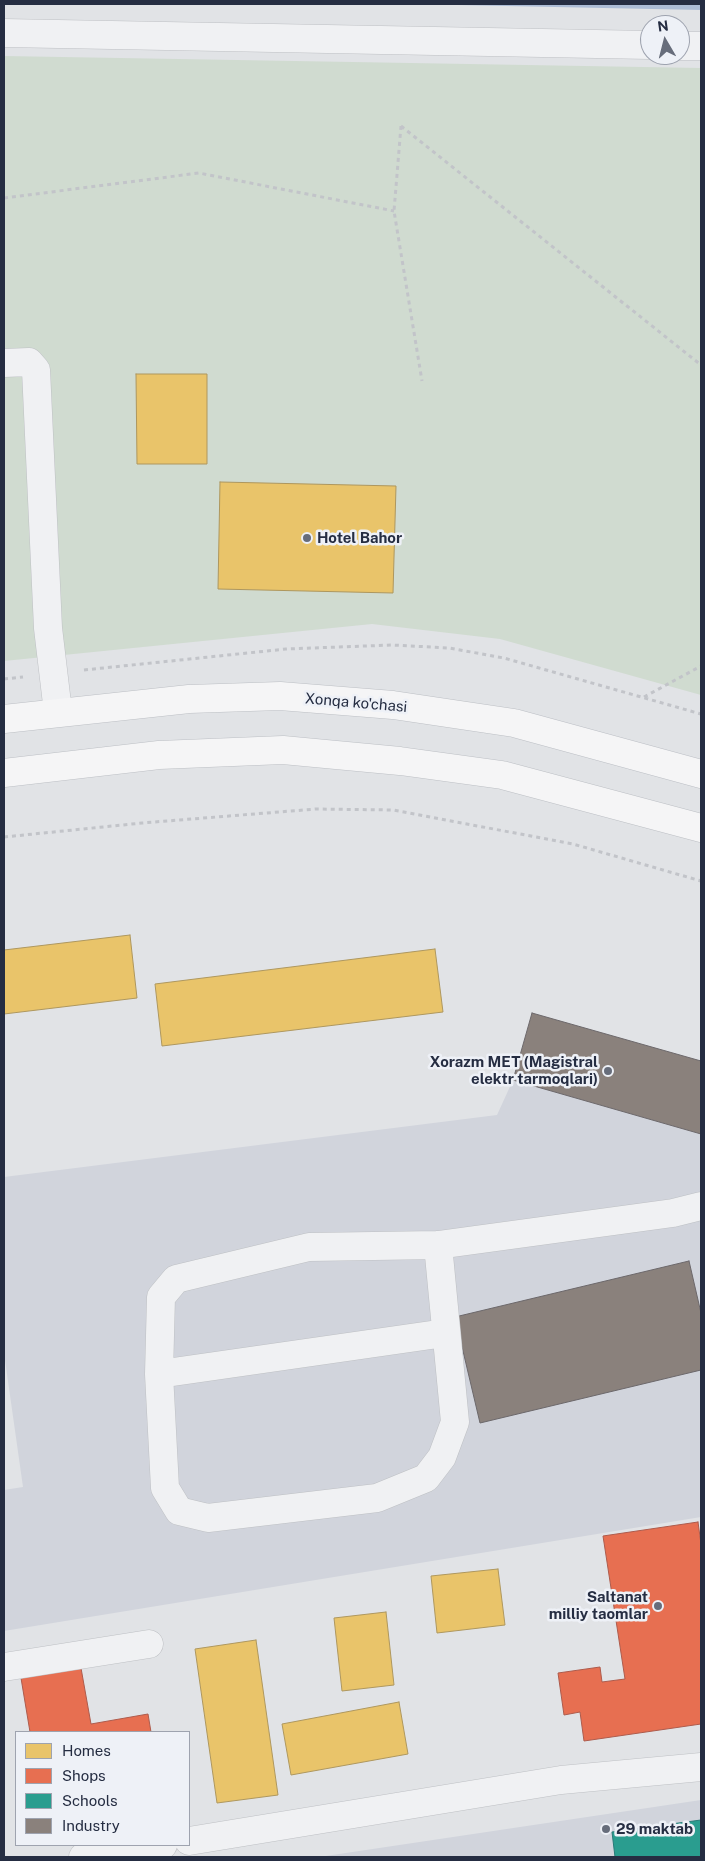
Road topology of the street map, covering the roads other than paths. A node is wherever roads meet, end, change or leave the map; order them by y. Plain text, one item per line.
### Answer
1 (4, 33) edge
2 (640, 45) edge
3 (4, 363) edge
4 (58, 712) junction
5 (4, 719) edge
6 (4, 773) edge
7 (701, 774) edge
8 (701, 828) edge
9 (701, 1206) edge
10 (438, 1245) junction
11 (445, 1334) junction
12 (159, 1374) junction
13 (149, 1644) dead end
14 (4, 1667) edge
15 (701, 1767) edge
16 (190, 1841) edge
17 (156, 1846) edge
18 (83, 1857) edge

1 - 2 street
3 - 4 street
4 - 5 main road, Xonqa ko'chasi
4 - 7 main road, Xonqa ko'chasi
6 - 8 main road
9 - 10 street
10 - 11 street
10 - 12 street
11 - 12 street
11 - 12 street
13 - 14 street
15 - 16 street
17 - 18 street

